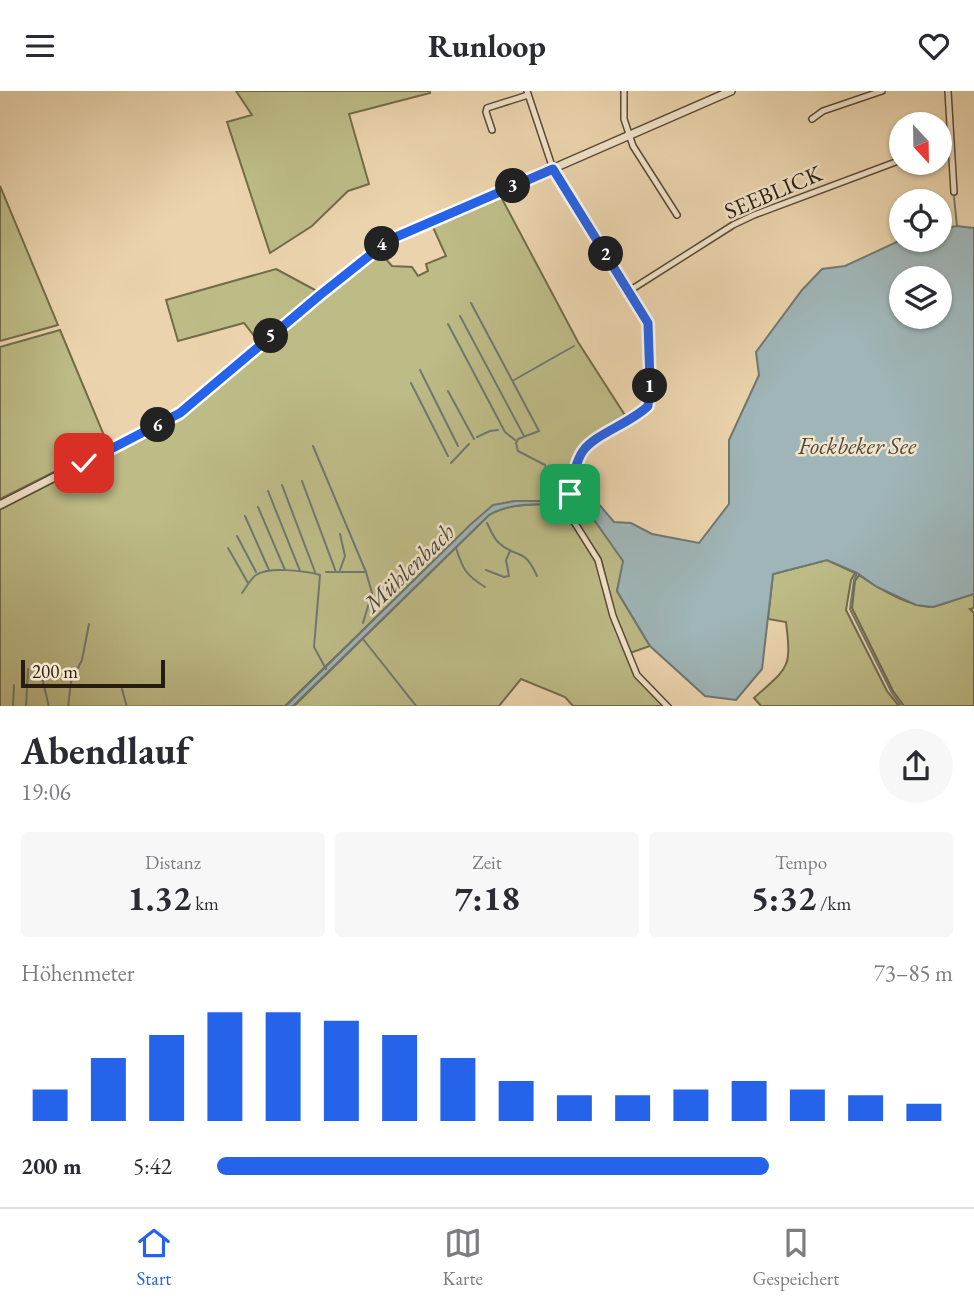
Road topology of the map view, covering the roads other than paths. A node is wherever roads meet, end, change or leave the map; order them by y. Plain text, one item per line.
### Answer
1 (624, 91) edge
2 (731, 91) edge
3 (882, 91) edge
4 (948, 91) edge
5 (527, 93) edge
6 (720, 93) edge
7 (812, 118) dead end
8 (492, 130) dead end
9 (630, 136) junction
10 (889, 164) edge
11 (553, 169) junction
12 (954, 192) dead end
13 (677, 215) dead end
14 (629, 291) junction
15 (0, 505) edge
16 (668, 706) edge

1 - 9 street
2 - 6 street
3 - 7 street
4 - 12 street
5 - 8 street
5 - 11 street
6 - 9 street
9 - 11 street
9 - 13 street
10 - 14 street, SEEBLICK
11 - 14 street
11 - 15 street
14 - 16 street

